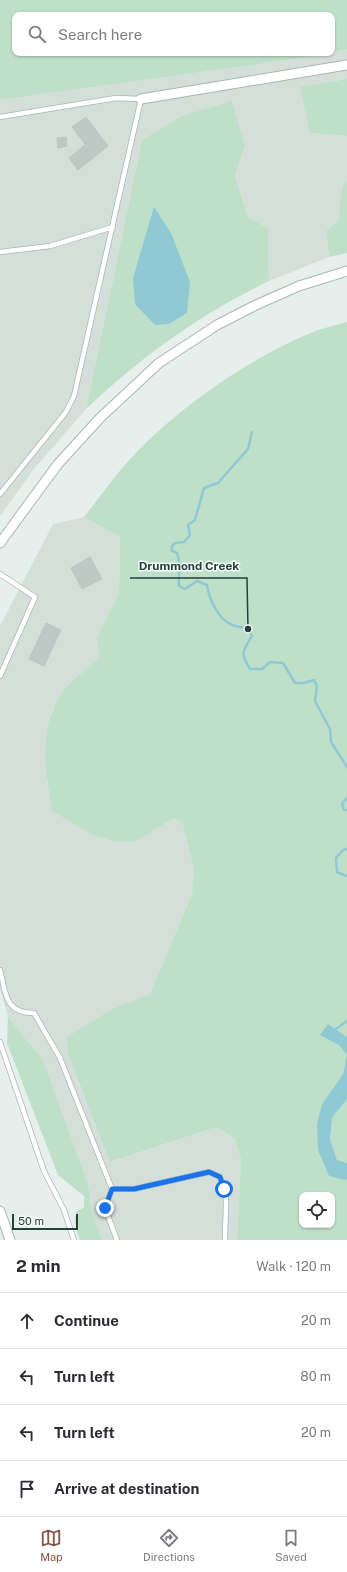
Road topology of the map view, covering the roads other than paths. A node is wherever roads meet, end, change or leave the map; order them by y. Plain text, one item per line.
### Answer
1 (347, 66) edge
2 (141, 99) junction
3 (0, 117) edge
4 (113, 227) junction
5 (0, 252) edge
6 (347, 272) edge
7 (0, 494) edge
8 (0, 543) edge
9 (0, 574) edge
10 (0, 676) edge
11 (0, 970) edge
12 (0, 1042) edge
13 (112, 1189) junction
14 (0, 1211) edge
15 (10, 1240) edge
16 (74, 1240) edge
17 (116, 1240) edge
18 (225, 1240) edge

1 - 2 street
2 - 3 lane
2 - 4 lane
4 - 5 lane
4 - 7 lane
6 - 8 street
9 - 10 lane
11 - 13 lane
12 - 16 lane
13 - 17 lane
13 - 18 lane
14 - 15 street

